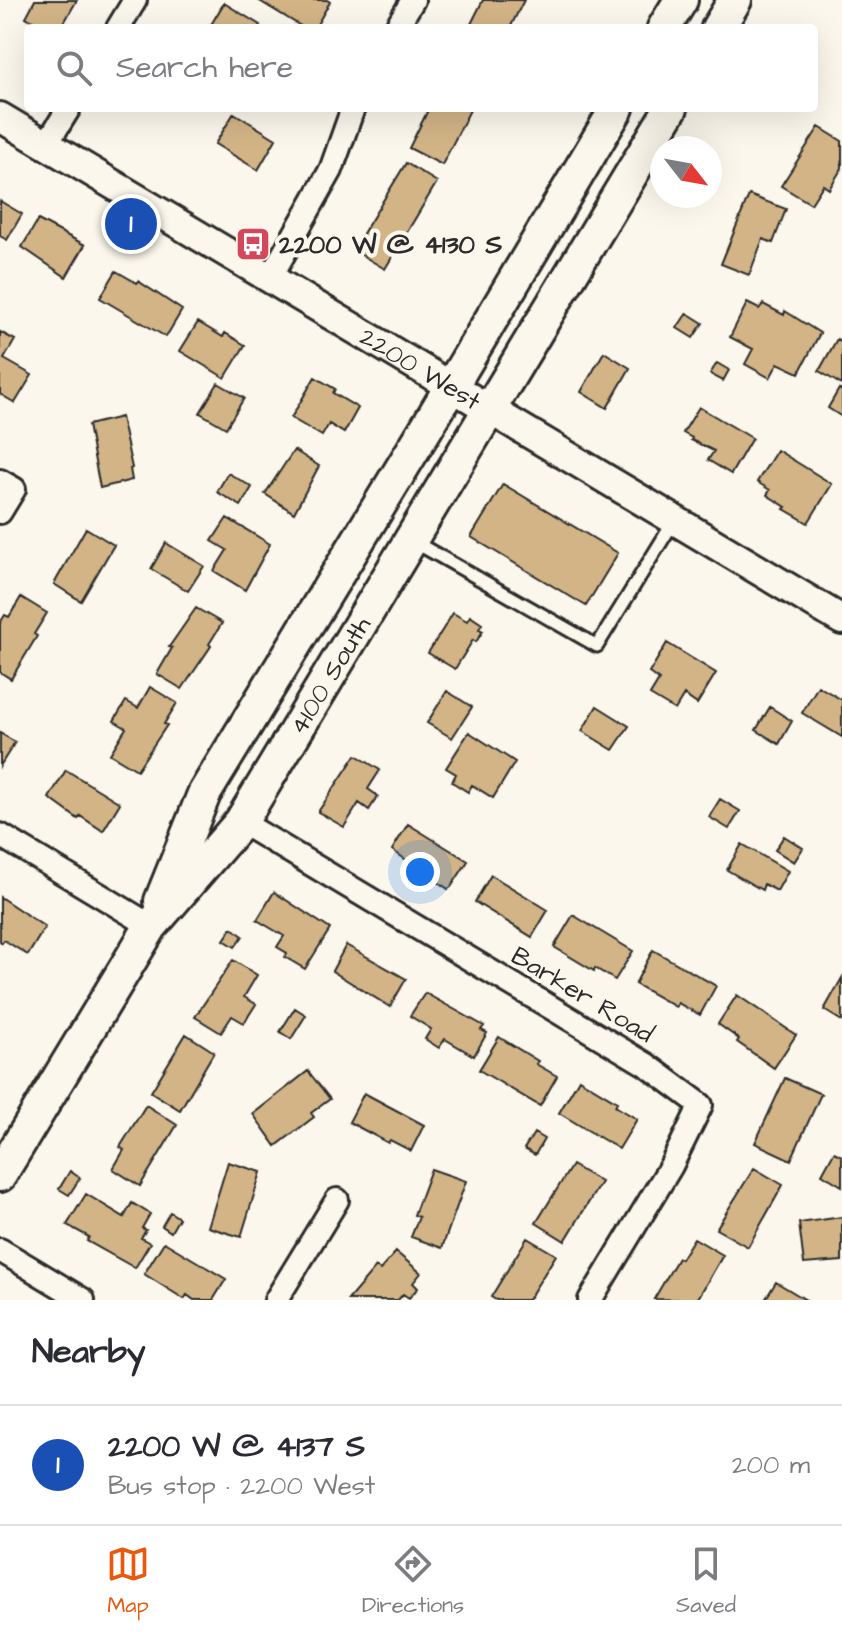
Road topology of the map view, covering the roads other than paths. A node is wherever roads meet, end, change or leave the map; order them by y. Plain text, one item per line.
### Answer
1 (135, 0) edge
2 (413, 0) edge
3 (681, 0) edge
4 (735, 0) edge
5 (120, 24) edge
6 (398, 24) edge
7 (666, 24) edge
8 (720, 24) edge
9 (67, 112) edge
10 (352, 112) edge
11 (615, 112) edge
12 (669, 112) edge
13 (0, 117) edge
14 (46, 145) junction
15 (270, 278) junction
16 (451, 388) junction
17 (490, 411) junction
18 (7, 485) edge
19 (0, 512) edge
20 (675, 521) junction
21 (411, 540) junction
22 (842, 620) edge
23 (241, 822) junction
24 (0, 835) edge
25 (151, 926) junction
26 (0, 1175) edge
27 (337, 1200) dead end
28 (0, 1250) edge
29 (83, 1300) edge
30 (276, 1300) edge
31 (590, 1300) edge

1 - 5 street
2 - 6 street
3 - 7 main road
4 - 8 main road
9 - 14 street
10 - 15 street
11 - 16 main road, 4100 South
12 - 17 main road, 4100 South
13 - 14 street, 2200 West
14 - 15 street, 2200 West
15 - 16 street, 2200 West
16 - 17 street, 2200 West
16 - 25 main road, 4100 South
17 - 20 street, 2200 West
17 - 21 main road, 4100 South
18 - 19 street
20 - 21 lane
20 - 22 street, 2200 West
21 - 23 main road, 4100 South
23 - 25 main road, 4100 South
23 - 31 street, Barker Road
24 - 25 street
25 - 26 main road, 4100 South
27 - 30 street
28 - 29 street

